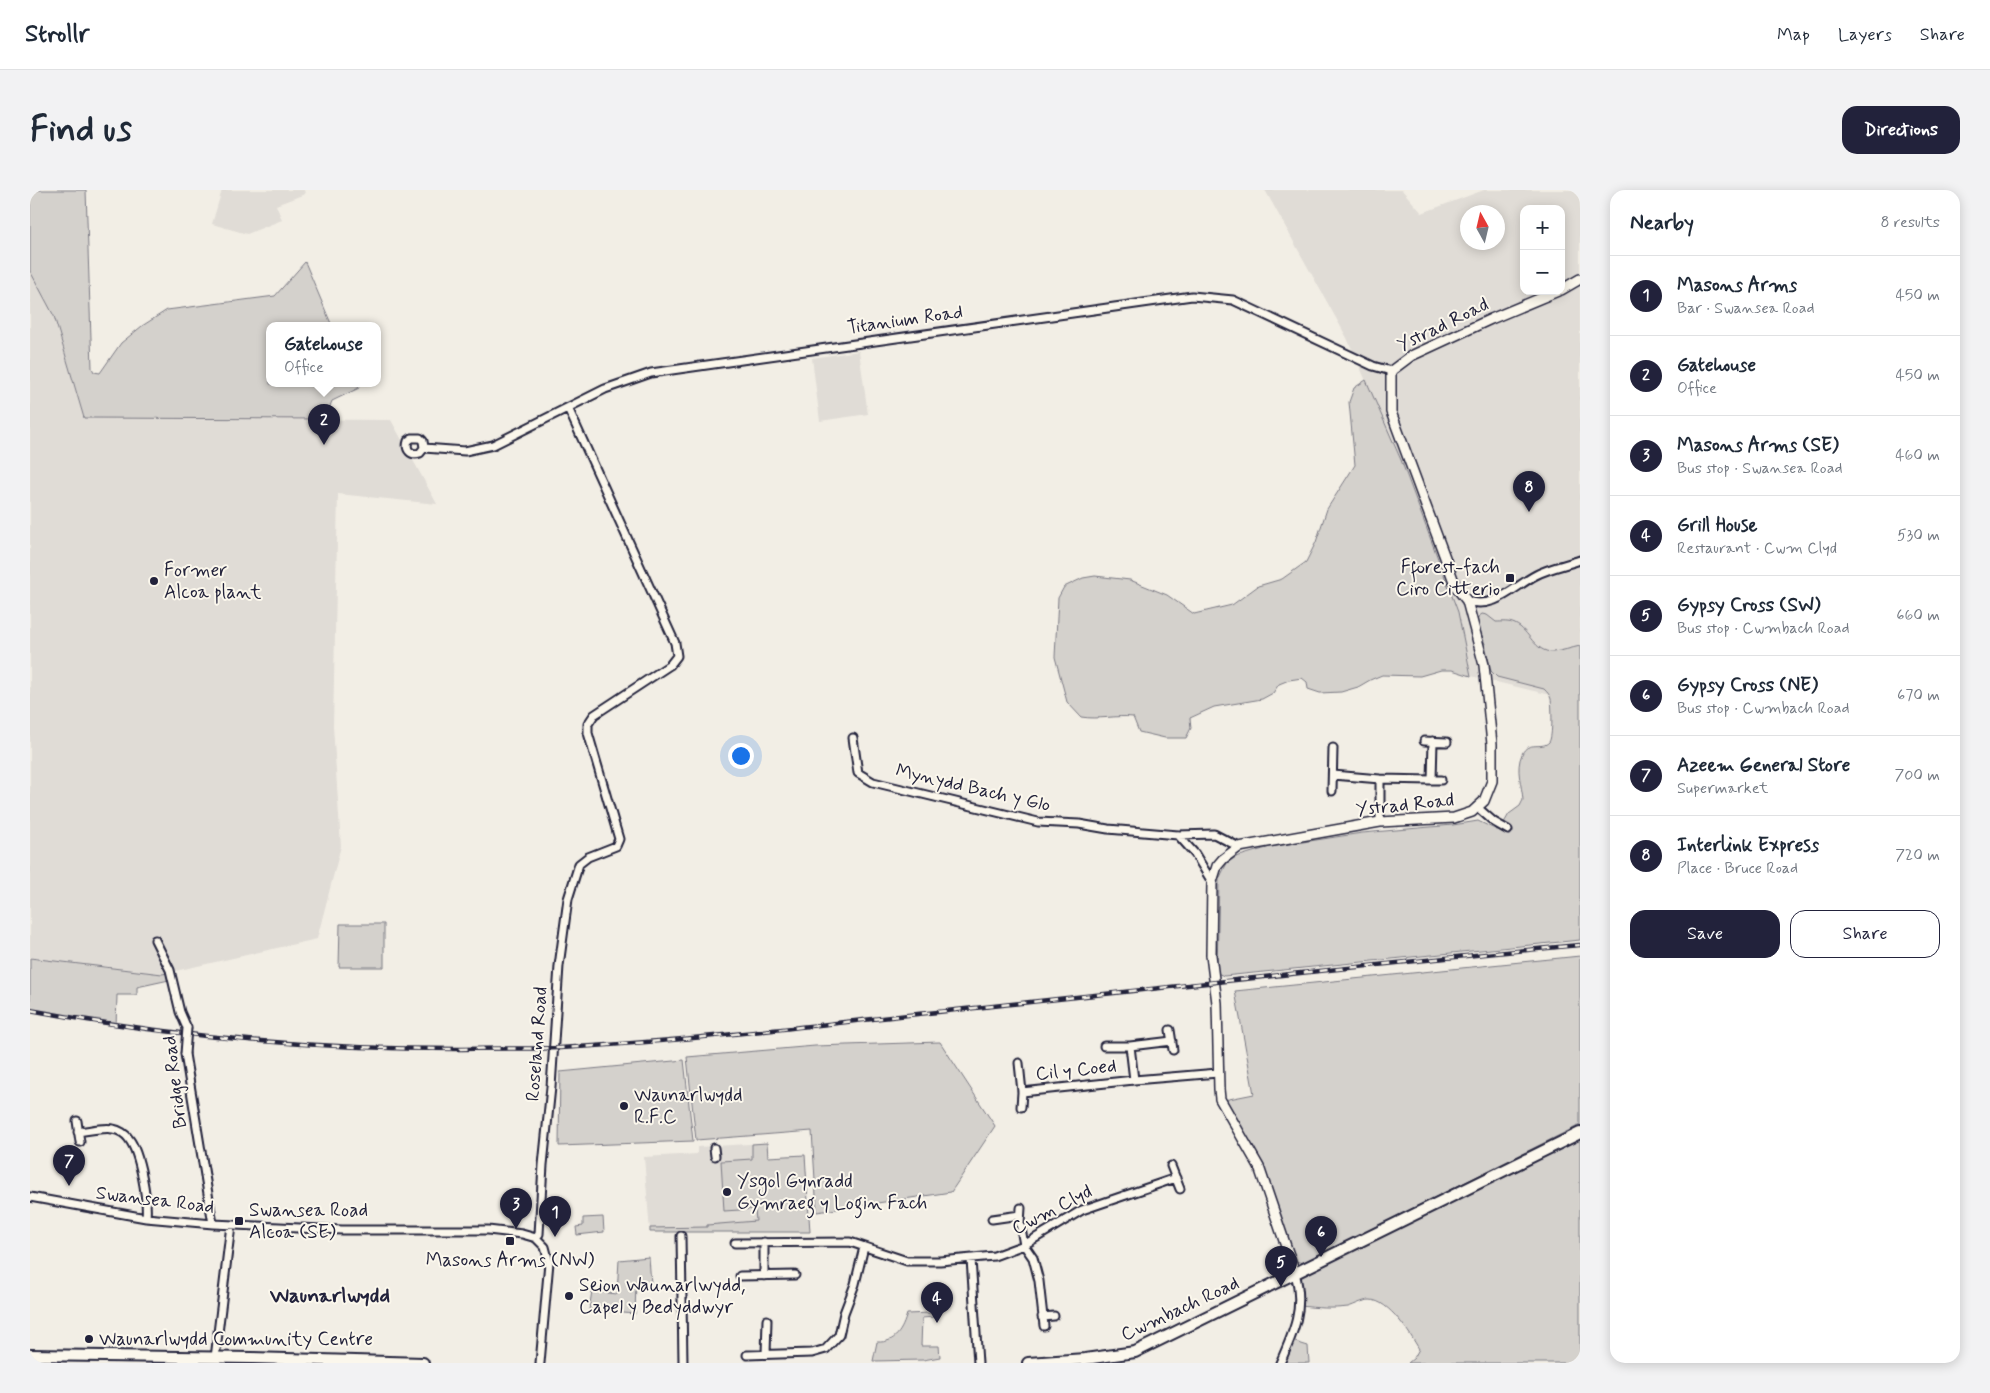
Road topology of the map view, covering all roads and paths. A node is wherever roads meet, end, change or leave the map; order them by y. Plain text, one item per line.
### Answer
1 (1580, 279) edge
2 (1565, 288) edge
3 (1550, 295) edge
4 (1391, 371) junction
5 (568, 408) junction
6 (424, 448) dead end
7 (1580, 560) edge
8 (1467, 601) junction
9 (853, 738) dead end
10 (1424, 741) dead end
11 (1433, 741) junction
12 (1447, 742) dead end
13 (1333, 748) dead end
14 (1333, 775) junction
15 (1380, 779) junction
16 (1432, 780) junction
17 (1441, 780) dead end
18 (1332, 791) dead end
19 (1478, 807) junction
20 (1380, 822) junction
21 (1508, 830) dead end
22 (1178, 835) junction
23 (1239, 847) junction
24 (1212, 882) junction
25 (155, 940) dead end
26 (1170, 1030) dead end
27 (1172, 1041) junction
28 (1104, 1046) dead end
29 (1130, 1046) junction
30 (1173, 1050) dead end
31 (1019, 1063) dead end
32 (1218, 1073) junction
33 (1134, 1080) junction
34 (1022, 1092) junction
35 (1021, 1107) dead end
36 (77, 1121) dead end
37 (78, 1132) junction
38 (1580, 1133) edge
39 (80, 1142) dead end
40 (1171, 1166) dead end
41 (1176, 1178) junction
42 (1180, 1189) dead end
43 (30, 1197) edge
44 (146, 1218) junction
45 (992, 1219) dead end
46 (212, 1224) junction
47 (231, 1225) junction
48 (681, 1236) dead end
49 (536, 1238) junction
50 (735, 1242) dead end
51 (764, 1242) junction
52 (1024, 1245) junction
53 (864, 1247) junction
54 (971, 1259) junction
55 (1295, 1273) junction
56 (795, 1275) dead end
57 (740, 1276) dead end
58 (764, 1276) junction
59 (1054, 1316) dead end
60 (1042, 1317) junction
61 (767, 1320) dead end
62 (1044, 1326) dead end
63 (766, 1354) junction
64 (30, 1355) edge
65 (748, 1355) dead end
66 (215, 1358) junction
67 (424, 1363) edge
68 (540, 1363) edge
69 (682, 1363) edge
70 (978, 1363) edge
71 (1028, 1363) edge
72 (1280, 1363) edge

1 - 2 street, Ystrad Road
3 - 4 street, Ystrad Road
4 - 5 street, Titanium Road
4 - 8 street, Ystrad Road
5 - 6 street, Titanium Road
5 - 49 street, Roseland Road
7 - 8 street
8 - 19 street, Ystrad Road
9 - 22 street, Mynydd Bach y Glo
10 - 11 street
11 - 12 street
11 - 16 street
13 - 14 street
14 - 15 street
14 - 18 street
15 - 16 street
15 - 20 street
16 - 17 street
19 - 20 street, Ystrad Road
19 - 21 street
20 - 23 street, Ystrad Road
22 - 23 street, Mynydd Bach y Glo
22 - 24 street
23 - 24 street, Ystrad Road
24 - 32 street, Ystrad Road
25 - 46 street, Bridge Road, bridge
26 - 27 street
27 - 29 street, Cil y Coed
27 - 30 street
28 - 29 street, Cil y Coed
29 - 33 street, Cil y Coed
31 - 34 street, Cil y Coed
32 - 33 street, Cil y Coed
32 - 55 street, Ystrad Road
33 - 34 street, Cil y Coed
34 - 35 street, Cil y Coed
36 - 37 street
37 - 39 street
37 - 44 street
38 - 55 main road, Cwmbach Road
40 - 41 street
41 - 42 street
41 - 52 street, Cwm Clyd
43 - 44 street, Swansea Road
44 - 46 street, Swansea Road
45 - 52 street
46 - 47 street, Swansea Road
47 - 49 street, Swansea Road
47 - 66 street
48 - 69 street
49 - 68 street
50 - 51 street, Cwm Clyd
51 - 53 street, Cwm Clyd
51 - 58 street
52 - 54 street, Cwm Clyd
52 - 60 street
53 - 54 street, Cwm Clyd
53 - 63 street
54 - 70 street
55 - 71 main road, Cwmbach Road
55 - 72 street, Ystrad Road
56 - 58 street
57 - 58 street
59 - 60 street
60 - 62 street
61 - 63 street
63 - 65 street
64 - 66 main road
66 - 67 main road

